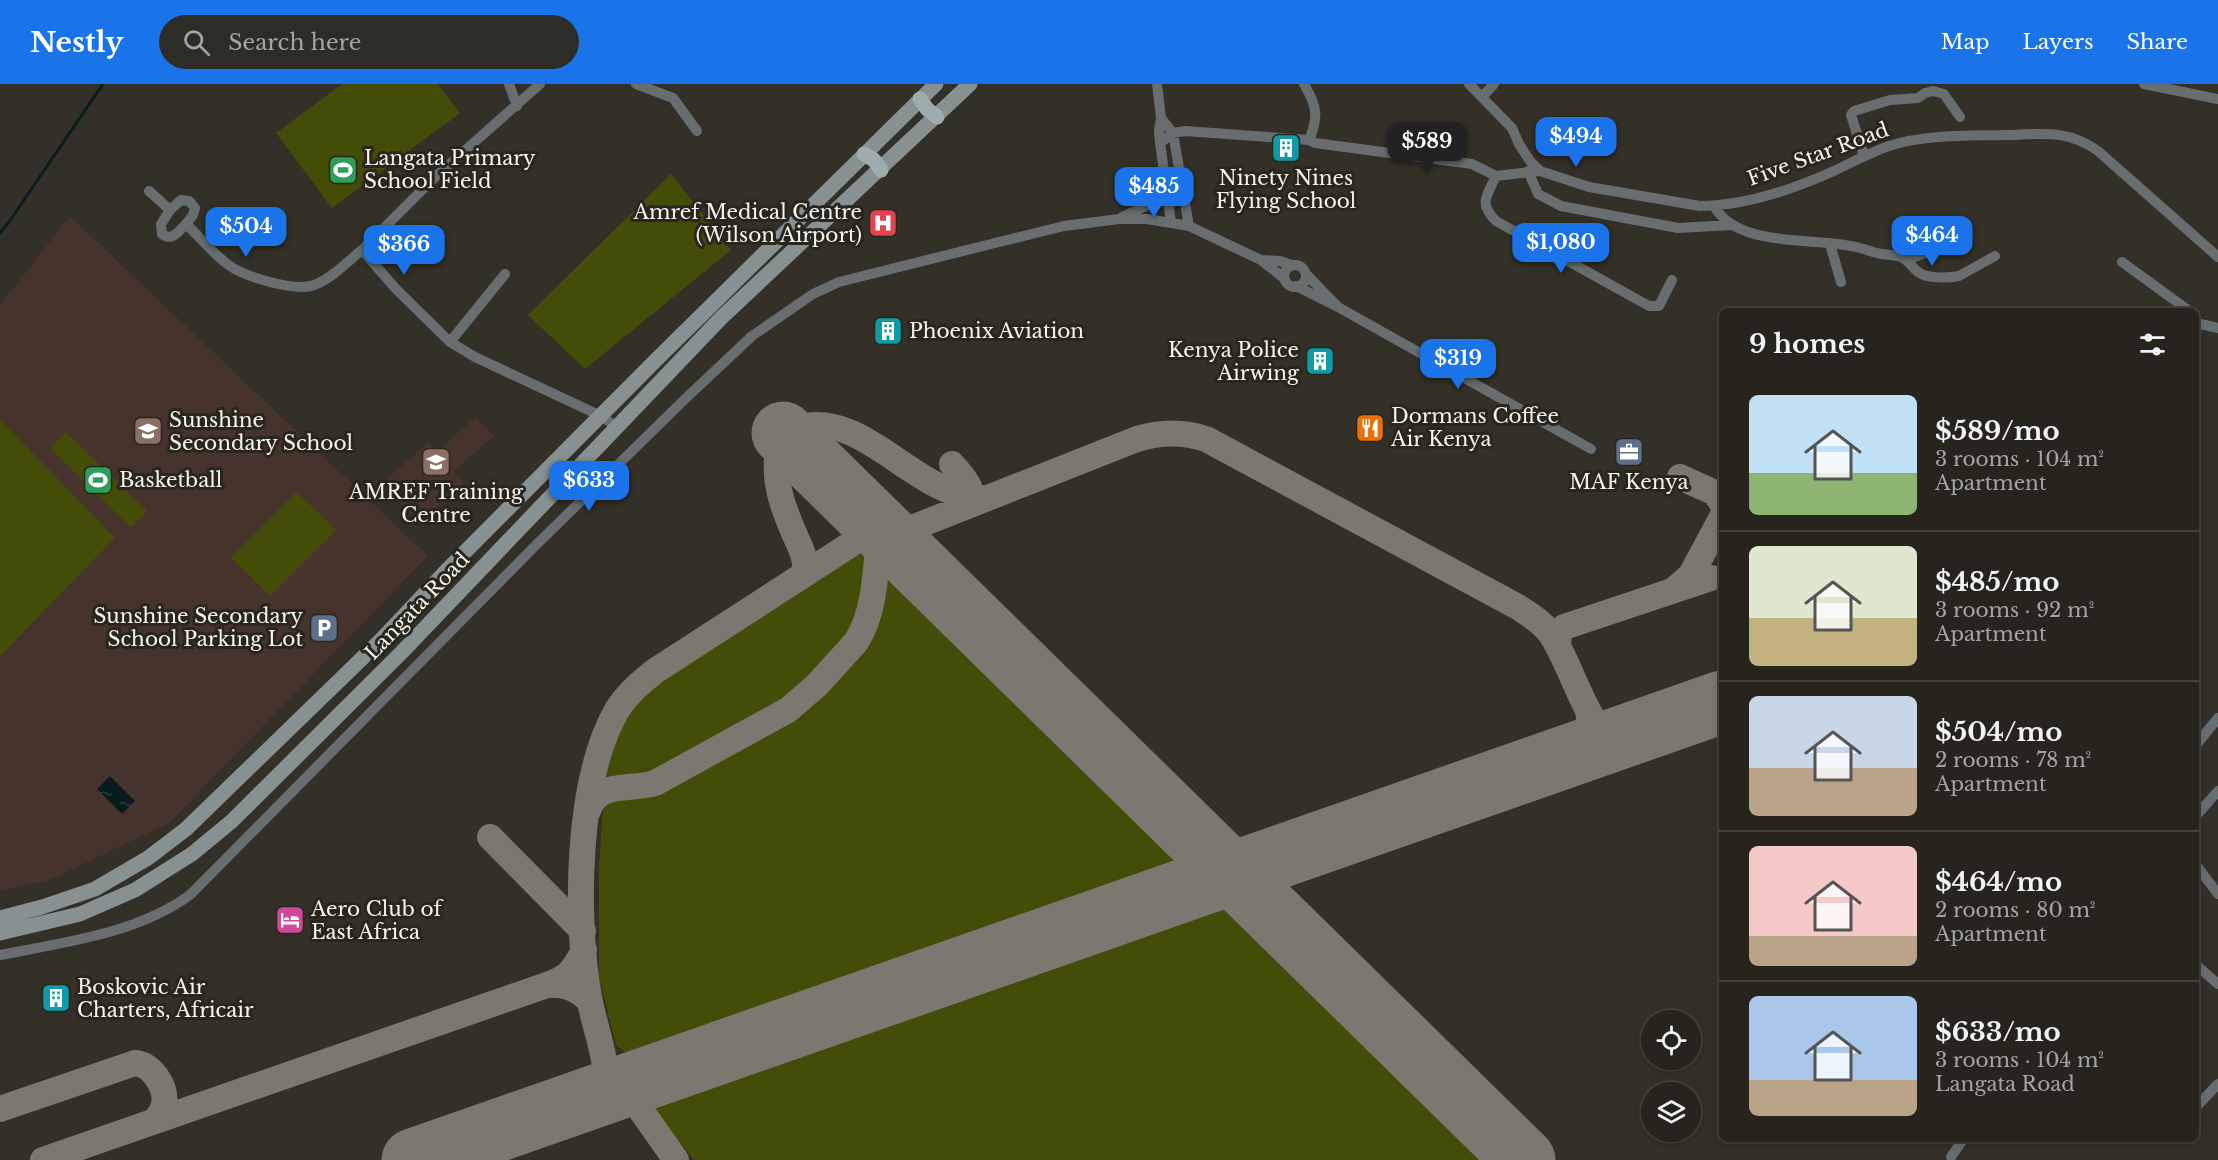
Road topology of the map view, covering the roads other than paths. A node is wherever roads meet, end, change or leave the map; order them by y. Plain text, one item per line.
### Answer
1 (509, 84) edge
2 (540, 84) edge
3 (636, 84) edge
4 (936, 84) edge
5 (970, 84) edge
6 (1157, 84) edge
7 (1304, 84) edge
8 (1469, 84) edge
9 (1494, 84) edge
10 (2145, 84) edge
11 (1482, 97) junction
12 (920, 99) junction
13 (2218, 99) edge
14 (517, 106) junction
15 (937, 117) junction
16 (1960, 117) dead end
17 (1161, 118) junction
18 (697, 131) dead end
19 (1173, 133) junction
20 (1309, 140) junction
21 (1160, 143) junction
22 (864, 154) junction
23 (1864, 156) junction
24 (881, 170) junction
25 (1528, 171) junction
26 (1540, 171) junction
27 (1496, 176) junction
28 (1166, 188) junction
29 (149, 191) dead end
30 (1714, 206) junction
31 (170, 210) junction
32 (1119, 219) junction
33 (1170, 222) junction
34 (186, 224) junction
35 (1732, 225) junction
36 (1190, 226) junction
37 (1830, 244) junction
38 (1945, 245) dead end
39 (362, 250) junction
40 (1995, 256) dead end
41 (2218, 257) edge
42 (1261, 260) junction
43 (1907, 260) junction
44 (2122, 262) dead end
45 (1292, 265) junction
46 (505, 274) dead end
47 (1306, 274) junction
48 (1285, 279) junction
49 (1672, 280) dead end
50 (1841, 282) dead end
51 (1296, 286) junction
52 (1338, 307) junction
53 (2185, 308) edge
54 (2199, 323) edge
55 (2218, 328) edge
56 (450, 342) junction
57 (601, 416) junction
58 (617, 427) junction
59 (1591, 449) dead end
60 (2218, 718) edge
61 (2199, 741) edge
62 (2218, 791) edge
63 (2199, 813) edge
64 (2199, 869) edge
65 (2218, 894) edge
66 (0, 918) edge
67 (0, 933) edge
68 (0, 955) edge
69 (2199, 968) edge
70 (2218, 984) edge
71 (2218, 1084) edge
72 (2199, 1104) edge
73 (1961, 1142) edge
74 (1951, 1157) dead end

1 - 14 street
2 - 14 street
3 - 18 street
4 - 12 main road, Langata Road
5 - 15 main road, Langata Road
6 - 17 street
7 - 20 street
8 - 11 street
9 - 11 street
10 - 13 street
11 - 26 street
12 - 15 main road
12 - 22 main road, Langata Road
14 - 39 street
15 - 24 main road, Langata Road
16 - 23 street
17 - 19 street
17 - 21 street
19 - 20 street
19 - 21 street
19 - 36 street
20 - 27 street
21 - 28 street
22 - 24 main road
22 - 57 main road, Langata Road
23 - 30 street, Five Star Road
23 - 41 street, Five Star Road
24 - 58 main road, Langata Road
25 - 26 street, Five Star Road
25 - 27 street, Five Star Road
25 - 35 street
26 - 30 street, Five Star Road
27 - 49 street
28 - 32 street
28 - 33 street
29 - 31 street
30 - 35 street
31 - 34 street
31 - 34 street
32 - 33 street
32 - 68 street
33 - 36 street
34 - 39 street
35 - 37 street
36 - 42 street
37 - 43 street
37 - 50 street
38 - 43 street
39 - 56 street
40 - 43 street
42 - 45 street
42 - 48 street
44 - 53 street
45 - 47 street
45 - 48 street
46 - 56 street
47 - 51 street
47 - 52 street
48 - 51 street
51 - 52 street
52 - 59 street
54 - 55 street
56 - 57 street
57 - 58 street
57 - 66 main road, Langata Road
58 - 67 main road, Langata Road
60 - 61 street
62 - 63 street
64 - 65 street
69 - 70 street
71 - 72 street
73 - 74 street

